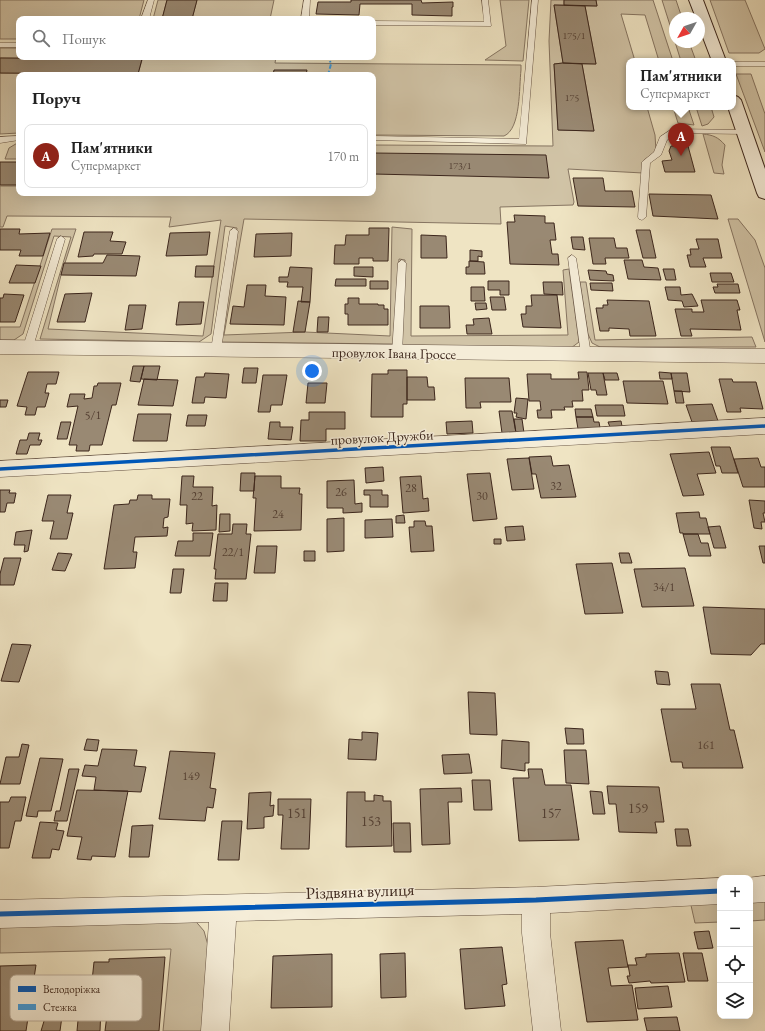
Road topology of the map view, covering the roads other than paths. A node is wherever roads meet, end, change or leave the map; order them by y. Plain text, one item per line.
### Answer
1 (151, 0) edge
2 (306, 0) edge
3 (485, 0) edge
4 (535, 0) edge
5 (696, 0) edge
6 (146, 16) edge
7 (305, 16) edge
8 (376, 23) edge
9 (0, 45) edge
10 (16, 45) edge
11 (717, 58) edge
12 (736, 64) edge
13 (765, 64) edge
14 (736, 109) edge
15 (744, 132) junction
16 (16, 138) edge
17 (376, 138) edge
18 (0, 140) edge
19 (765, 193) edge
20 (642, 217) dead end
21 (234, 231) dead end
22 (61, 239) dead end
23 (572, 258) dead end
24 (402, 263) dead end
25 (0, 347) edge
26 (28, 347) junction
27 (216, 350) junction
28 (397, 353) junction
29 (586, 355) junction
30 (765, 356) edge
31 (765, 426) edge
32 (0, 469) edge
33 (765, 889) edge
34 (753, 890) edge
35 (717, 891) edge
36 (536, 900) junction
37 (223, 908) junction
38 (0, 914) edge
39 (215, 1031) edge
40 (547, 1031) edge

1 - 6 lane
2 - 7 lane
3 - 8 lane
4 - 17 lane
5 - 11 main road
9 - 10 lane
12 - 13 lane
14 - 15 main road
15 - 19 main road
15 - 20 lane
16 - 18 lane
21 - 27 lane
22 - 26 lane
23 - 29 lane
24 - 28 lane
25 - 26 street, провулок Івана Гроссе
26 - 27 street, провулок Івана Гроссе
27 - 28 street, провулок Івана Гроссе
28 - 29 street, провулок Івана Гроссе
29 - 30 street, провулок Івана Гроссе
31 - 32 street, провулок Дружби
33 - 34 street
35 - 36 street, Різдвяна вулиця
36 - 37 street, Різдвяна вулиця
36 - 40 street
37 - 38 street, Різдвяна вулиця
37 - 39 street

